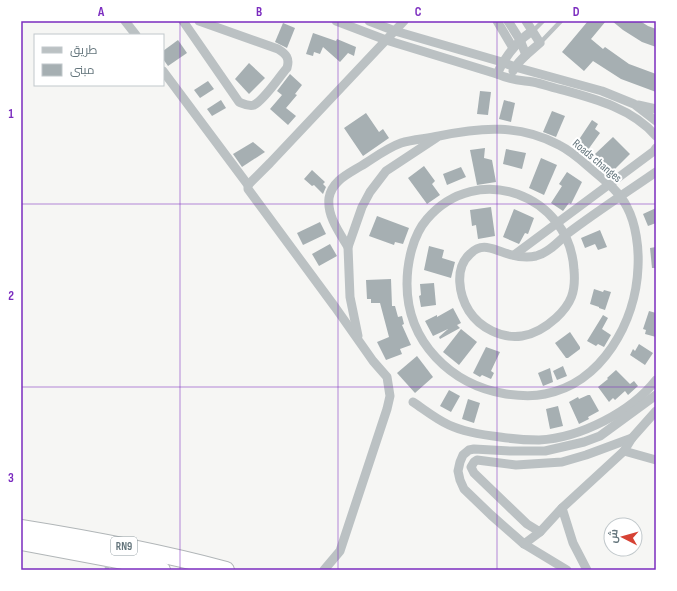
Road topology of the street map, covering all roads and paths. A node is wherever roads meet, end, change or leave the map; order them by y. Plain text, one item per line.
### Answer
1 (125, 21) edge
2 (183, 21) edge
3 (199, 21) edge
4 (336, 21) edge
5 (369, 21) edge
6 (404, 21) edge
7 (497, 21) edge
8 (508, 21) edge
9 (526, 21) edge
10 (543, 21) edge
11 (561, 21) edge
12 (395, 31) junction
13 (532, 31) junction
14 (135, 34) edge
15 (386, 40) junction
16 (520, 40) junction
17 (540, 43) junction
18 (513, 48) junction
19 (526, 55) junction
20 (502, 62) junction
21 (515, 67) junction
22 (164, 72) edge
23 (497, 74) junction
24 (510, 79) junction
25 (634, 104) junction
26 (656, 109) edge
27 (656, 121) edge
28 (439, 136) junction
29 (656, 136) edge
30 (656, 148) edge
31 (656, 172) edge
32 (248, 185) junction
33 (610, 185) junction
34 (620, 197) junction
35 (558, 222) junction
36 (566, 235) junction
37 (348, 247) junction
38 (514, 255) junction
39 (358, 341) junction
40 (656, 380) edge
41 (656, 395) edge
42 (413, 402) dead end
43 (656, 411) edge
44 (632, 438) junction
45 (624, 451) junction
46 (656, 460) edge
47 (562, 508) junction
48 (21, 528) edge
49 (540, 532) junction
50 (21, 542) edge
51 (524, 544) junction
52 (107, 564) edge
53 (162, 570) edge
54 (226, 570) edge
55 (324, 570) edge
56 (567, 570) edge
57 (587, 570) edge

1 - 14 street
2 - 3 street
4 - 15 street
5 - 12 street
6 - 12 street
7 - 18 street
8 - 16 street
9 - 13 street
10 - 13 lane
11 - 17 lane
12 - 15 street
12 - 20 street
13 - 16 street
13 - 17 street
15 - 23 street
15 - 32 street
16 - 18 street
16 - 19 street
17 - 19 street
18 - 20 street
19 - 21 street
20 - 21 street
20 - 23 street
21 - 24 street
21 - 25 street
22 - 32 street
23 - 24 street
24 - 29 street
25 - 26 street
25 - 27 street
28 - 33 street, Roads changes
28 - 37 street
28 - 37 street, Roads changes
30 - 33 street
31 - 34 street, Roads changes
32 - 39 street
33 - 34 street, Roads changes
33 - 35 street
34 - 35 street, Roads changes
34 - 36 street, Roads changes
35 - 36 street, Roads changes
35 - 38 street
36 - 38 street, Roads changes
36 - 38 street, Roads changes
37 - 39 street
39 - 55 street
40 - 42 street
41 - 51 street
43 - 44 street
44 - 45 street
44 - 49 street
45 - 46 street
45 - 47 street
47 - 49 street
47 - 57 street
48 - 54 highway, RN9
49 - 51 street
50 - 52 highway, RN9
51 - 56 street
52 - 53 highway, RN9

